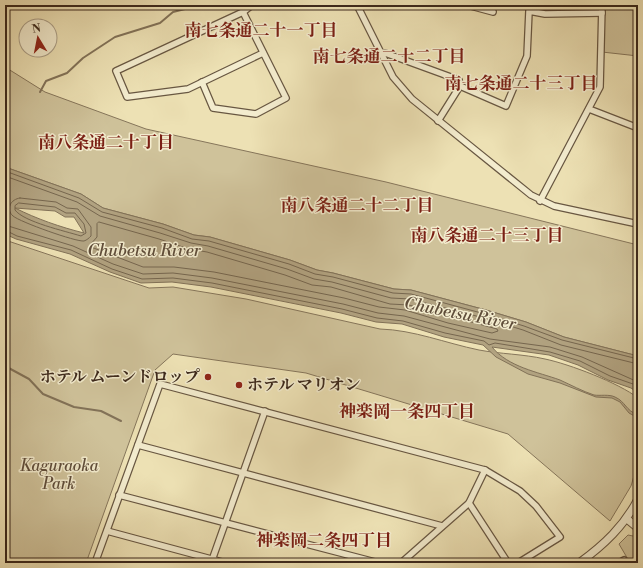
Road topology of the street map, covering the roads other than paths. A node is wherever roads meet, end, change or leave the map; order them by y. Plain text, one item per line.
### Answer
1 (252, 5) edge
2 (357, 5) edge
3 (468, 5) edge
4 (602, 5) edge
5 (243, 12) junction
6 (493, 12) dead end
7 (602, 13) junction
8 (264, 53) junction
9 (380, 54) junction
10 (202, 82) junction
11 (460, 86) junction
12 (589, 109) junction
13 (438, 121) junction
14 (638, 128) edge
15 (540, 201) junction
16 (638, 224) edge
17 (265, 411) junction
18 (138, 445) junction
19 (485, 470) junction
20 (242, 472) junction
21 (119, 495) junction
22 (638, 500) edge
23 (469, 503) junction
24 (627, 519) junction
25 (224, 523) junction
26 (442, 526) junction
27 (638, 528) edge
28 (107, 530) junction
29 (212, 561) edge
30 (95, 563) edge
31 (226, 563) edge
32 (378, 563) edge
33 (401, 563) edge
34 (508, 563) edge
35 (518, 563) edge
36 (579, 563) edge
37 (619, 563) edge
38 (626, 563) edge

1 - 5 street
2 - 9 street
3 - 6 street
4 - 7 street
5 - 8 street
5 - 10 street
7 - 11 street
7 - 12 street
8 - 10 street
8 - 10 street
9 - 11 street
9 - 13 street
11 - 13 street
12 - 14 street
12 - 15 street
13 - 15 street
15 - 16 street
17 - 18 street
17 - 19 street
17 - 20 street
18 - 20 street
18 - 21 street
19 - 23 street
19 - 35 street
20 - 25 street
20 - 26 street
21 - 25 street
21 - 28 street
22 - 24 street
23 - 26 street
23 - 34 street
24 - 27 street
24 - 36 street
25 - 29 street
25 - 32 street
26 - 33 street
28 - 29 street
28 - 30 street
29 - 31 street
37 - 38 street

